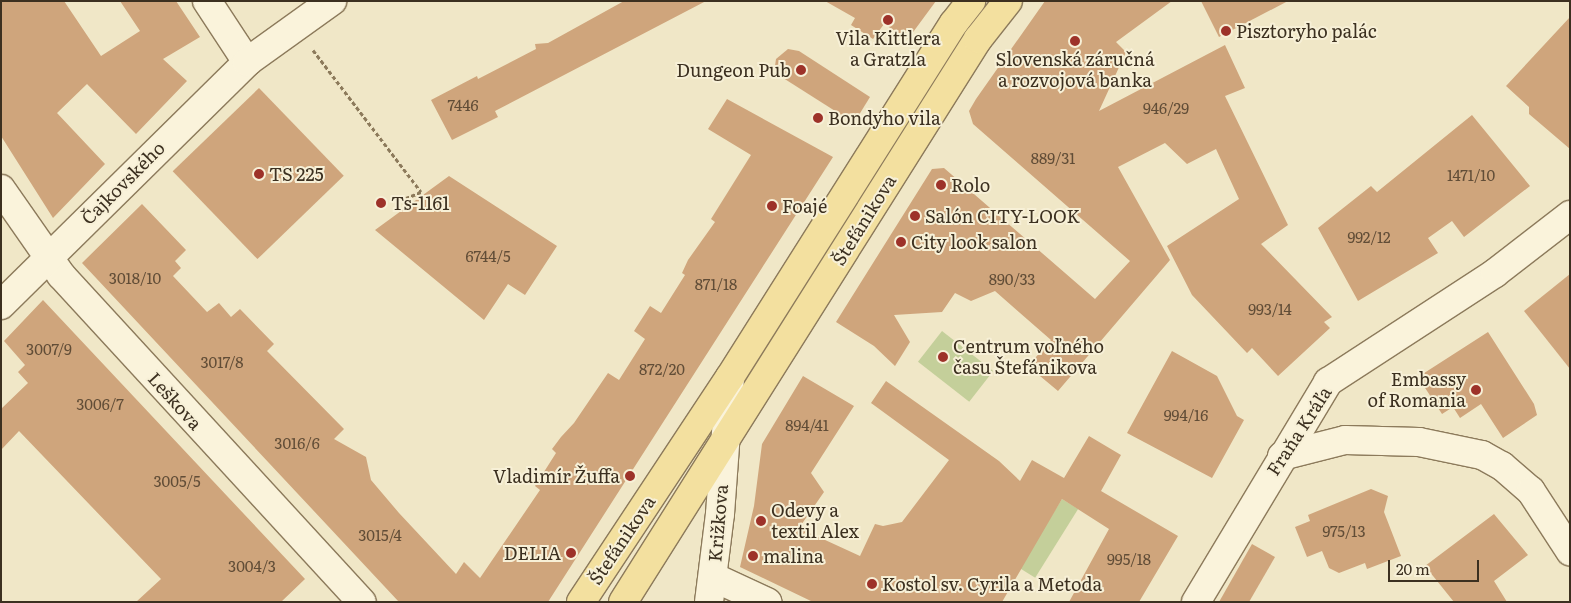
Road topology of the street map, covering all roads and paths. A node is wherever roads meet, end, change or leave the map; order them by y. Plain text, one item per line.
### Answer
1 (207, 1) edge
2 (332, 1) edge
3 (971, 1) edge
4 (1008, 1) edge
5 (295, 25) junction
6 (246, 62) junction
7 (1, 189) edge
8 (406, 198) dead end
9 (1570, 215) edge
10 (47, 259) junction
11 (1, 305) edge
12 (730, 377) junction
13 (725, 443) junction
14 (1282, 456) junction
15 (1570, 551) edge
16 (711, 589) edge
17 (362, 602) edge
18 (581, 602) edge
19 (623, 602) edge
20 (767, 602) edge
21 (1196, 602) edge

1 - 6 street
2 - 5 street, Čajkovského
3 - 12 main road, Štefánikova
4 - 13 main road, Štefánikova
5 - 6 street, Čajkovského
5 - 8 path
6 - 10 street, Čajkovského
7 - 10 street, Leškova
9 - 14 street, Fraňa Kráľa
10 - 11 street, Čajkovského
10 - 17 street, Leškova
12 - 13 street, Štefánikova
12 - 18 main road, Štefánikova
13 - 16 street, Križkova
13 - 19 main road, Štefánikova
14 - 15 street
14 - 21 street, Fraňa Kráľa
16 - 20 street

